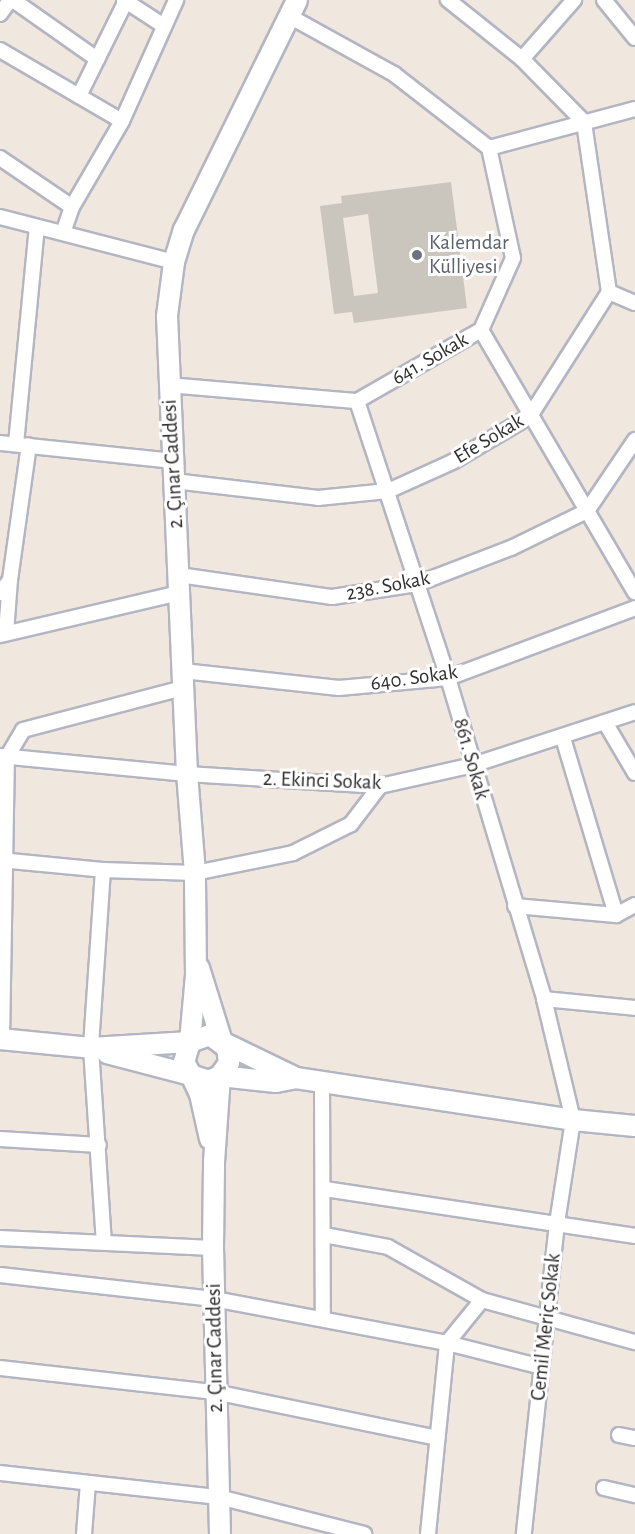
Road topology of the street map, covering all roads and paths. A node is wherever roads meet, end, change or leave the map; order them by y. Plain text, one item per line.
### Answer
1 (11, 0) edge
2 (125, 0) edge
3 (176, 0) edge
4 (448, 0) edge
5 (574, 0) edge
6 (604, 0) edge
7 (293, 8) edge
8 (0, 14) edge
9 (164, 27) junction
10 (635, 38) edge
11 (0, 50) edge
12 (98, 59) junction
13 (522, 60) junction
14 (79, 96) junction
15 (635, 109) edge
16 (122, 121) junction
17 (584, 122) junction
18 (489, 148) junction
19 (0, 158) edge
20 (72, 207) junction
21 (0, 217) edge
22 (37, 227) junction
23 (63, 233) junction
24 (174, 262) junction
25 (609, 292) junction
26 (635, 303) edge
27 (481, 330) junction
28 (169, 384) junction
29 (357, 401) junction
30 (530, 416) junction
31 (635, 440) edge
32 (0, 443) edge
33 (23, 444) junction
34 (174, 461) junction
35 (174, 481) junction
36 (388, 491) junction
37 (586, 512) junction
38 (10, 580) junction
39 (179, 584) junction
40 (417, 584) junction
41 (635, 592) edge
42 (0, 593) edge
43 (635, 608) edge
44 (3, 634) edge
45 (448, 678) junction
46 (183, 679) junction
47 (635, 712) edge
48 (606, 724) junction
49 (563, 738) junction
50 (3, 756) edge
51 (473, 765) junction
52 (635, 773) edge
53 (187, 774) junction
54 (380, 786) junction
55 (2, 860) edge
56 (103, 870) junction
57 (195, 873) junction
58 (635, 905) edge
59 (514, 906) junction
60 (616, 915) junction
61 (2, 928) edge
62 (197, 957) junction
63 (544, 999) junction
64 (635, 1008) edge
65 (1, 1040) edge
66 (190, 1042) junction
67 (222, 1042) junction
68 (91, 1048) junction
69 (191, 1075) junction
70 (220, 1076) junction
71 (296, 1078) junction
72 (322, 1082) junction
73 (573, 1120) junction
74 (635, 1126) edge
75 (0, 1139) edge
76 (99, 1144) junction
77 (214, 1162) junction
78 (325, 1190) junction
79 (557, 1223) junction
80 (324, 1235) junction
81 (635, 1236) edge
82 (0, 1238) edge
83 (104, 1242) junction
84 (213, 1248) junction
85 (0, 1275) edge
86 (214, 1299) junction
87 (482, 1300) junction
88 (323, 1319) junction
89 (547, 1321) junction
90 (635, 1342) edge
91 (447, 1343) junction
92 (542, 1366) junction
93 (0, 1368) edge
94 (215, 1392) junction
95 (619, 1435) dead end
96 (437, 1438) junction
97 (635, 1438) edge
98 (0, 1473) edge
99 (88, 1483) junction
100 (604, 1488) dead end
101 (635, 1496) edge
102 (219, 1497) junction
103 (84, 1534) edge
104 (220, 1534) edge
105 (364, 1534) edge
106 (428, 1534) edge
107 (524, 1534) edge

1 - 8 street
1 - 12 street
2 - 9 street
2 - 12 street
3 - 9 street
4 - 13 street
5 - 13 street
6 - 10 street
7 - 18 street
7 - 24 street, 2. Çınar Caddesi
9 - 16 street
11 - 14 street
12 - 14 street
13 - 17 street
14 - 16 street
15 - 17 street
16 - 20 street
17 - 18 street
17 - 25 street
18 - 27 street, 641. Sokak
19 - 20 street
20 - 23 street
21 - 22 street
22 - 23 street
22 - 33 street
23 - 24 street
24 - 28 street, 2. Çınar Caddesi
25 - 26 street
25 - 30 street, Efe Sokak
27 - 29 street, 641. Sokak
27 - 30 street
28 - 29 street
28 - 34 street, 2. Çınar Caddesi
29 - 36 street, 861. Sokak
30 - 36 street, Efe Sokak
30 - 37 street
31 - 37 street
32 - 33 street
33 - 34 street
33 - 38 street
34 - 35 street, 2. Çınar Caddesi
35 - 36 street, Efe Sokak
35 - 39 street, 2. Çınar Caddesi
36 - 40 street, 861. Sokak
37 - 40 street, 238. Sokak
37 - 41 street
38 - 42 street
38 - 44 street
39 - 40 street, 238. Sokak
39 - 44 street
39 - 46 street, 2. Çınar Caddesi
40 - 45 street, 861. Sokak
43 - 45 street, 640. Sokak
45 - 46 street, 640. Sokak
45 - 51 street, 861. Sokak
46 - 50 street
46 - 53 street, 2. Çınar Caddesi
47 - 48 street, 2. Ekinci Sokak
48 - 49 street, 2. Ekinci Sokak
48 - 52 street
49 - 51 street, 2. Ekinci Sokak
49 - 60 street
50 - 53 street, 2. Ekinci Sokak
50 - 55 street
51 - 54 street, 2. Ekinci Sokak
51 - 59 street, 861. Sokak
53 - 54 street, 2. Ekinci Sokak
53 - 57 street, 2. Çınar Caddesi
54 - 57 street
55 - 56 street
55 - 61 street
56 - 57 street
56 - 68 street
57 - 62 street, 2. Çınar Caddesi
58 - 60 street
59 - 60 street
59 - 63 street, 861. Sokak
61 - 65 street
62 - 66 street
62 - 67 street
63 - 64 street
63 - 73 street, 861. Sokak
65 - 68 street
66 - 67 street
66 - 68 street
66 - 69 street
67 - 70 street
67 - 71 street
68 - 69 street
68 - 76 street
69 - 70 street
69 - 77 street
70 - 71 street
70 - 77 street
71 - 72 street
72 - 73 street
72 - 78 street
73 - 74 street
73 - 79 street, Cemil Meriç Sokak
75 - 76 street
76 - 83 street
77 - 84 street, 2. Çınar Caddesi
78 - 79 street
78 - 80 street
79 - 81 street
79 - 89 street, Cemil Meriç Sokak
80 - 87 street
80 - 88 street
82 - 83 street
83 - 84 street
84 - 86 street, 2. Çınar Caddesi
85 - 86 street
86 - 88 street
86 - 94 street, 2. Çınar Caddesi
87 - 89 street
87 - 91 street
88 - 91 street
89 - 90 street
89 - 92 street, Cemil Meriç Sokak
91 - 92 street
91 - 96 street
92 - 107 street, Cemil Meriç Sokak
93 - 94 street
94 - 96 street
94 - 102 street, 2. Çınar Caddesi
95 - 97 street
96 - 106 street
98 - 99 street
99 - 102 street
99 - 103 street
100 - 101 street
102 - 104 street, 2. Çınar Caddesi
102 - 105 street

